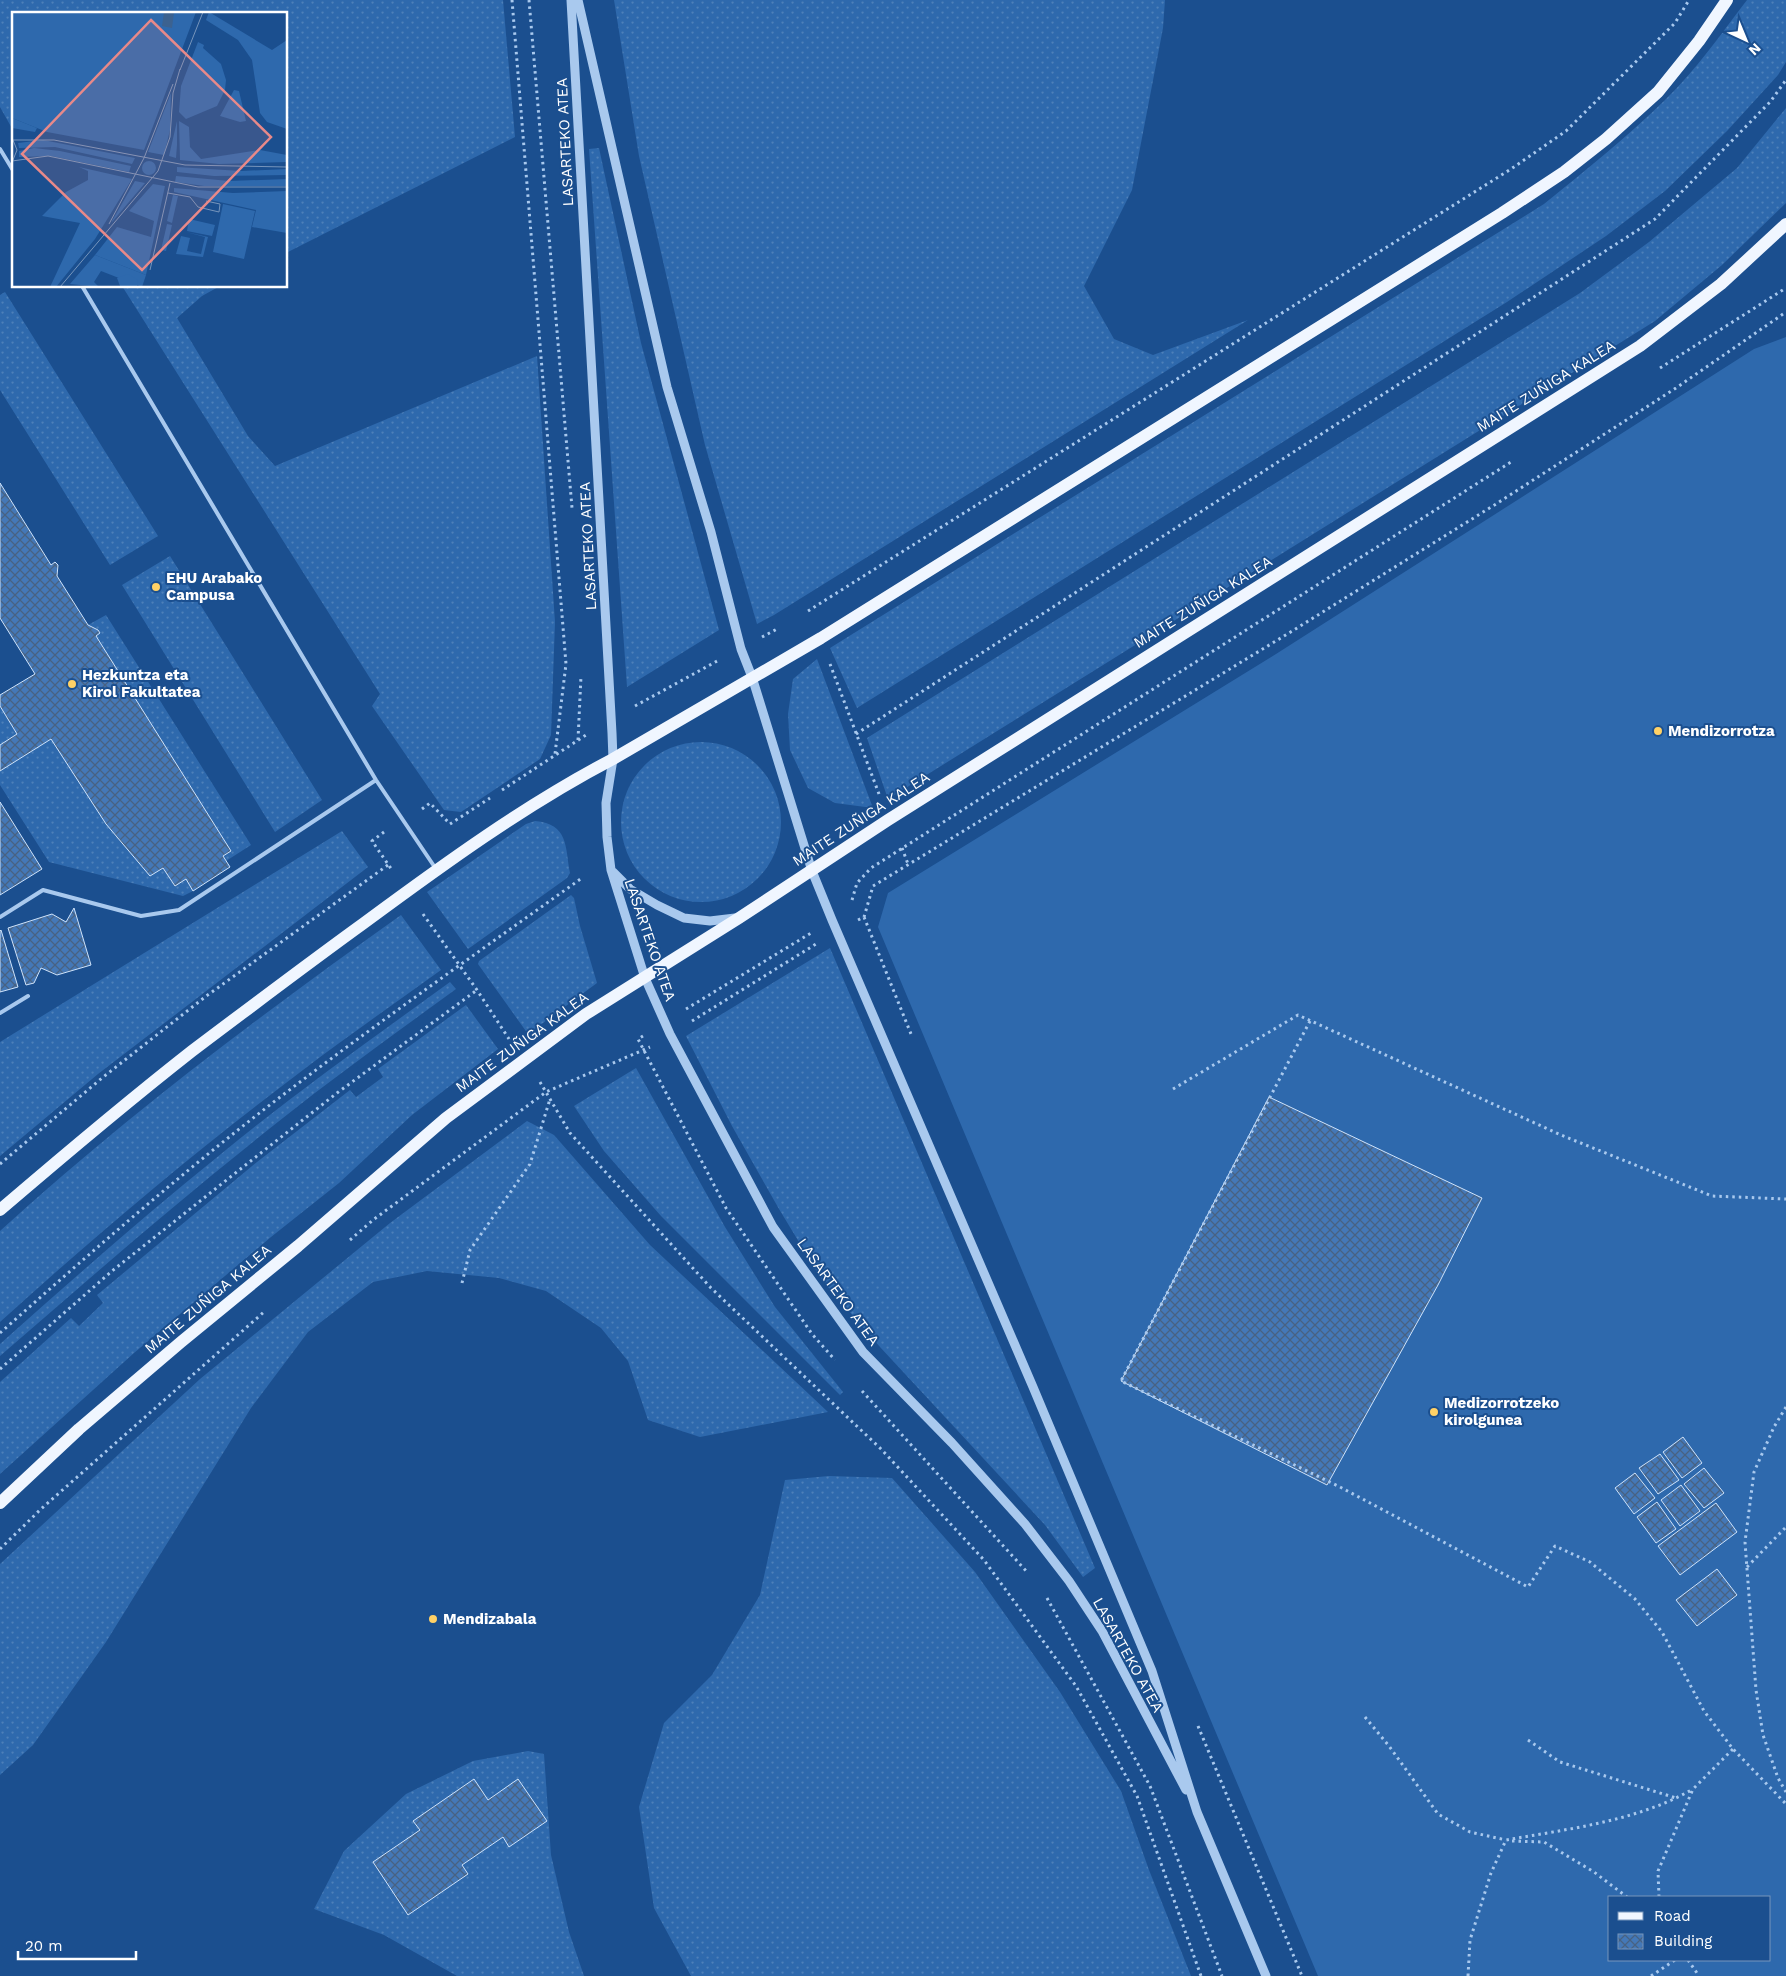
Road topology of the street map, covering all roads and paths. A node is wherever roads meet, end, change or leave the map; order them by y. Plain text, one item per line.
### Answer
1 (512, 0) edge
2 (529, 0) edge
3 (571, 0) edge
4 (578, 0) edge
5 (1689, 0) edge
6 (1727, 0) edge
7 (1786, 80) edge
8 (0, 148) edge
9 (12, 169) edge
10 (1786, 224) edge
11 (83, 288) edge
12 (1786, 288) edge
13 (1786, 312) edge
14 (1652, 373) dead end
15 (1518, 458) dead end
16 (572, 510) dead end
17 (808, 611) dead end
18 (581, 670) dead end
19 (752, 677) junction
20 (856, 734) dead end
21 (578, 740) dead end
22 (555, 755) dead end
23 (613, 758) junction
24 (376, 780) junction
25 (902, 848) junction
26 (908, 864) junction
27 (388, 865) dead end
28 (437, 870) junction
29 (611, 870) junction
30 (812, 871) junction
31 (582, 878) dead end
32 (0, 917) edge
33 (739, 918) junction
34 (832, 920) junction
35 (837, 931) junction
36 (645, 978) junction
37 (28, 996) dead end
38 (0, 1013) edge
39 (1310, 1021) junction
40 (664, 1023) junction
41 (670, 1034) junction
42 (644, 1051) junction
43 (524, 1059) junction
44 (1173, 1089) dead end
45 (546, 1092) junction
46 (550, 1099) junction
47 (0, 1164) edge
48 (1786, 1199) edge
49 (0, 1210) edge
50 (343, 1246) dead end
51 (462, 1283) dead end
52 (268, 1309) dead end
53 (0, 1333) edge
54 (838, 1363) dead end
55 (0, 1369) edge
56 (857, 1385) dead end
57 (1786, 1407) edge
58 (0, 1503) edge
59 (1786, 1527) edge
60 (0, 1549) edge
61 (1747, 1567) junction
62 (1029, 1574) dead end
63 (1046, 1597) dead end
64 (1366, 1717) dead end
65 (1528, 1740) dead end
66 (1733, 1749) junction
67 (1693, 1789) junction
68 (1786, 1792) edge
69 (1676, 1798) junction
70 (1786, 1804) edge
71 (1197, 1812) junction
72 (1506, 1840) junction
73 (1626, 1896) edge
74 (1659, 1896) edge
75 (1674, 1961) edge
76 (1689, 1961) edge
77 (1200, 1976) edge
78 (1222, 1976) edge
79 (1266, 1976) edge
80 (1468, 1976) edge
81 (1652, 1976) edge
82 (1699, 1976) edge

1 - 22 path
2 - 16 path
3 - 23 street, LASARTEKO ATEA
4 - 19 street, LASARTEKO ATEA
5 - 17 path
6 - 19 main road
7 - 20 path
8 - 9 lane
10 - 30 main road, MAITE ZUÑIGA KALEA
11 - 24 lane
12 - 14 path
13 - 26 path
15 - 25 path
18 - 21 path
19 - 23 main road
19 - 30 street, LASARTEKO ATEA
23 - 28 main road
23 - 29 street, LASARTEKO ATEA
24 - 28 lane
24 - 32 lane
25 - 26 path
25 - 34 path
26 - 35 path
27 - 47 path
28 - 49 main road
29 - 33 street
29 - 36 street, LASARTEKO ATEA
30 - 33 main road, MAITE ZUÑIGA KALEA
30 - 34 street, LASARTEKO ATEA
31 - 53 path
33 - 36 main road, MAITE ZUÑIGA KALEA
34 - 35 street, LASARTEKO ATEA
34 - 40 path
35 - 41 path
35 - 71 street, LASARTEKO ATEA
36 - 40 street, LASARTEKO ATEA
36 - 43 main road, MAITE ZUÑIGA KALEA
37 - 38 lane
39 - 44 path
39 - 48 path
39 - 66 path
40 - 41 street, LASARTEKO ATEA
40 - 42 path
41 - 42 path
41 - 71 street, LASARTEKO ATEA
42 - 45 path
42 - 54 path
43 - 45 path
43 - 55 path
43 - 58 main road, MAITE ZUÑIGA KALEA
45 - 46 path
45 - 50 path
46 - 51 path
46 - 77 path
52 - 60 path
56 - 62 path
57 - 61 path
59 - 61 path
61 - 68 path
63 - 78 path
64 - 72 path
65 - 69 path
66 - 67 path
66 - 70 path
67 - 69 path
67 - 74 path
69 - 72 path
71 - 79 street, LASARTEKO ATEA
72 - 73 path
72 - 80 path
75 - 81 path
76 - 82 path

